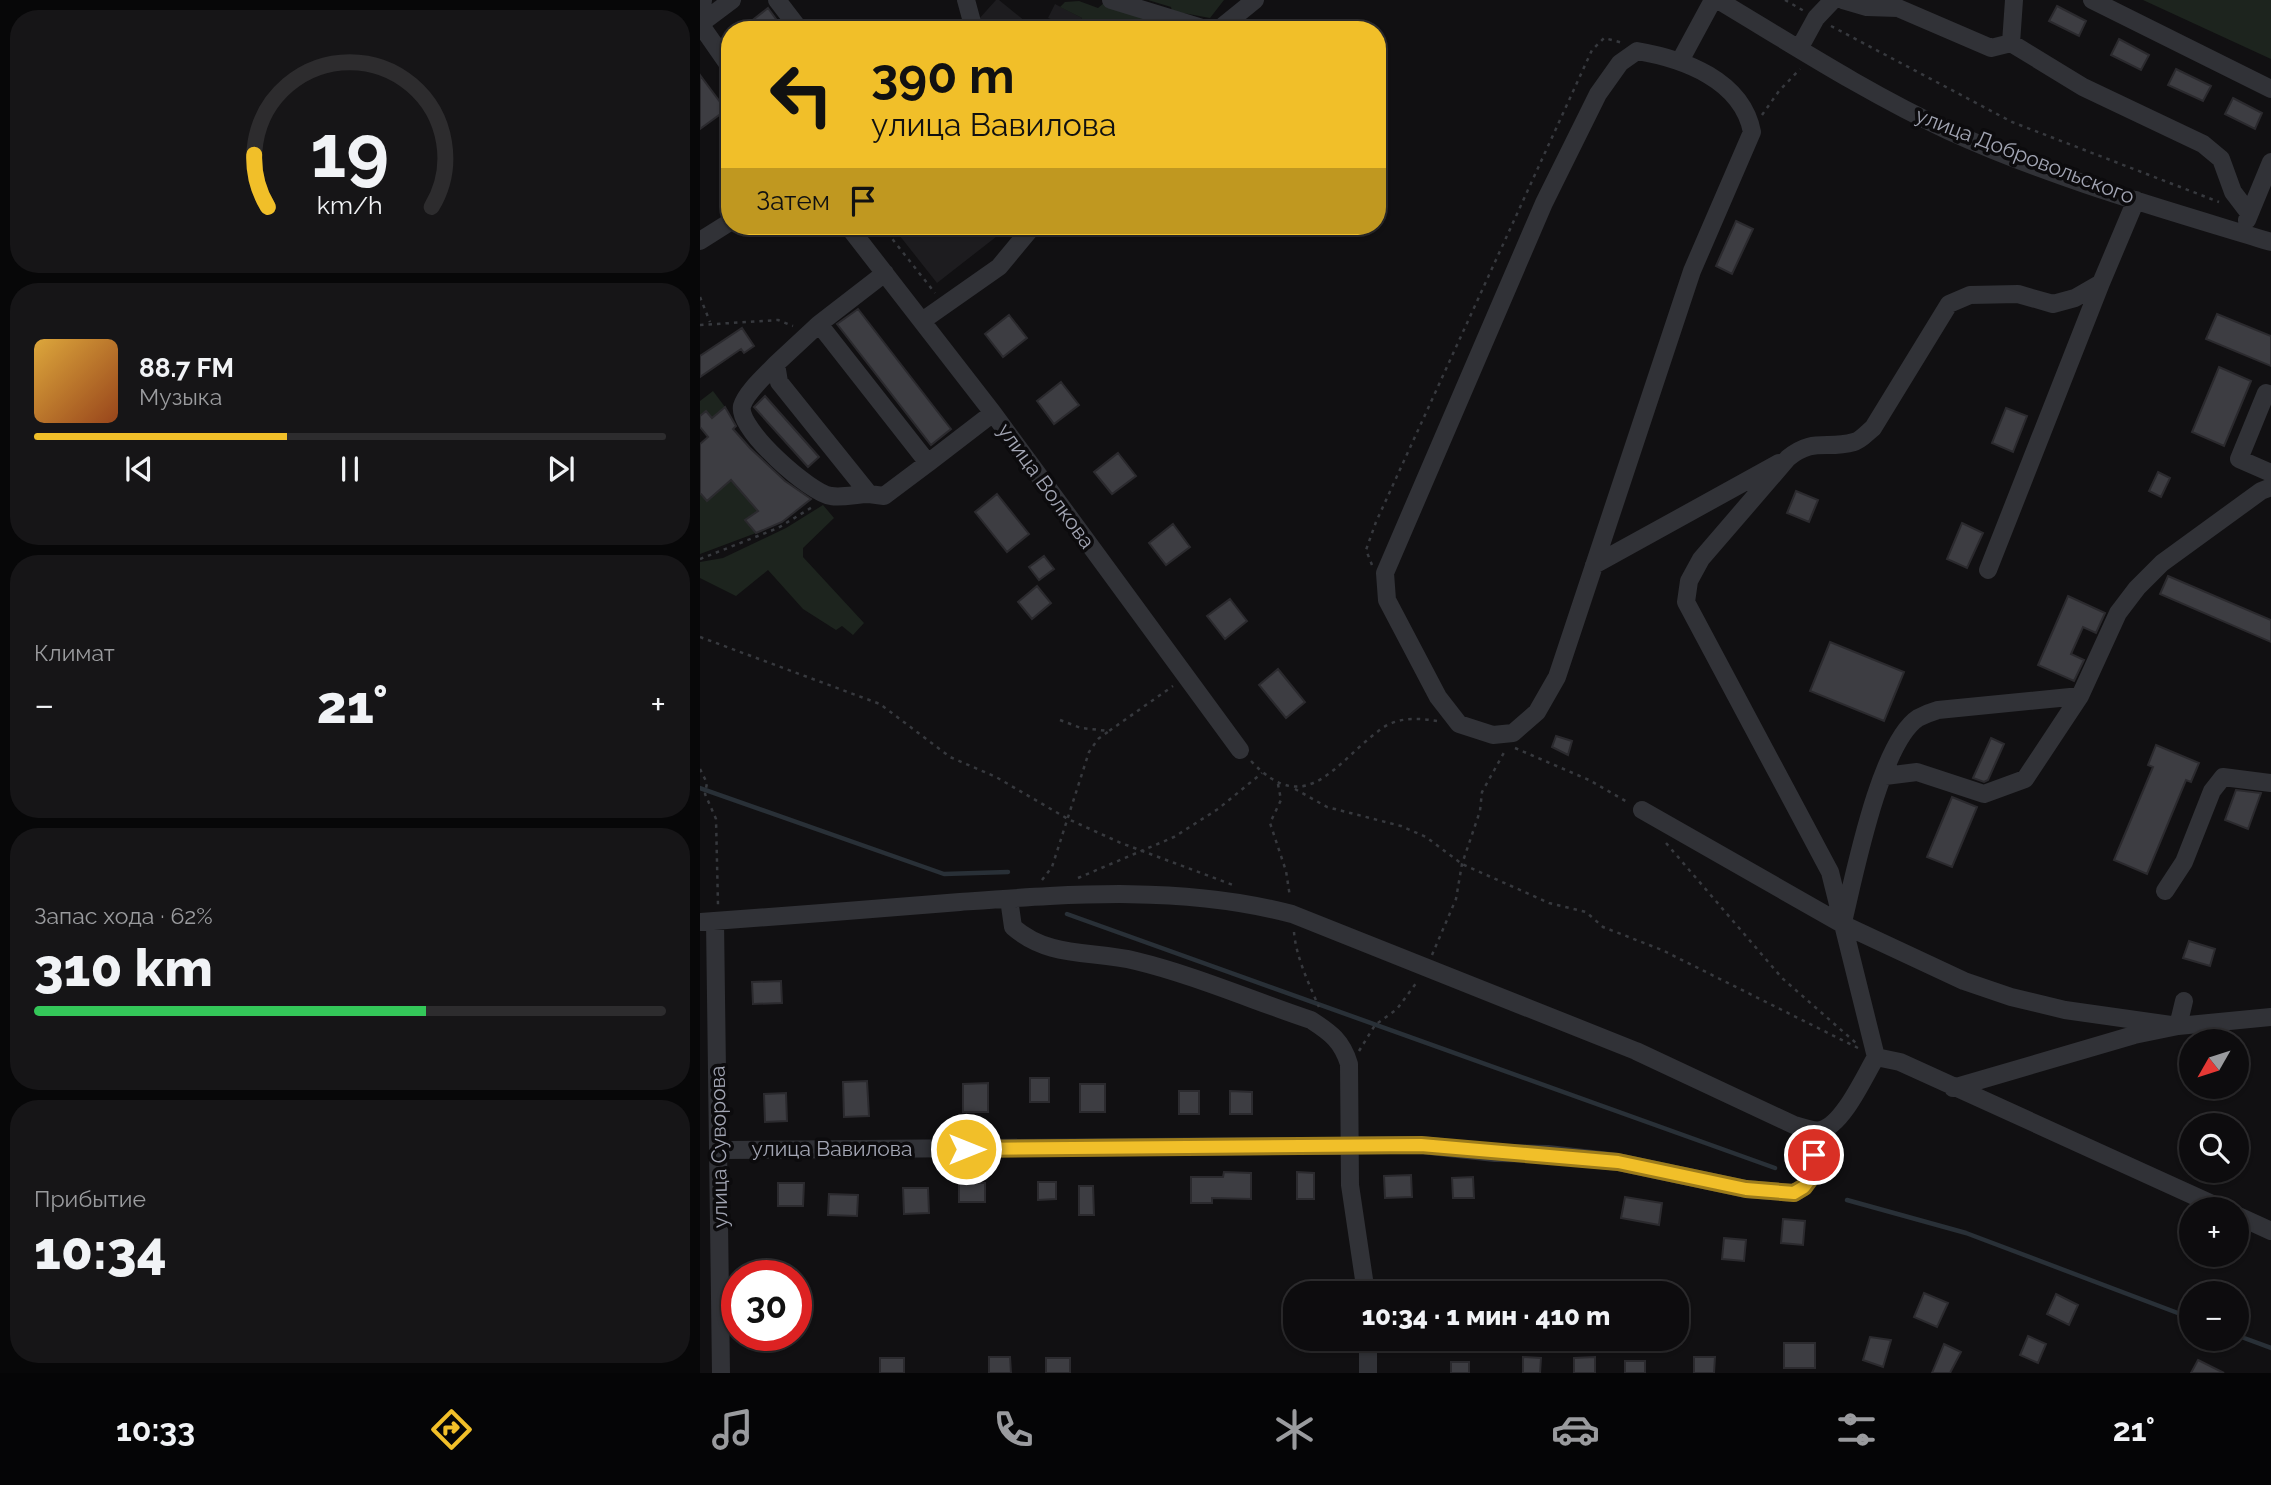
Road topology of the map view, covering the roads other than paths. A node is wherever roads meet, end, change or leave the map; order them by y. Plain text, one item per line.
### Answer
1 (703, 0) edge
2 (732, 0) edge
3 (777, 0) edge
4 (966, 0) edge
5 (1111, 0) edge
6 (1255, 0) edge
7 (1716, 0) edge
8 (1833, 0) edge
9 (1843, 0) edge
10 (2014, 0) edge
11 (2092, 0) edge
12 (793, 21) edge
13 (972, 21) edge
14 (1180, 21) edge
15 (1229, 21) edge
16 (700, 24) edge
17 (2011, 43) junction
18 (1799, 49) junction
19 (721, 54) edge
20 (1680, 61) junction
21 (2271, 89) edge
22 (2271, 162) edge
23 (2136, 200) junction
24 (2249, 213) junction
25 (721, 228) edge
26 (2243, 234) junction
27 (855, 235) edge
28 (1026, 235) edge
29 (700, 241) edge
30 (2271, 242) edge
31 (884, 273) junction
32 (2101, 283) junction
33 (922, 321) junction
34 (813, 328) junction
35 (776, 364) junction
36 (2271, 395) edge
37 (993, 414) junction
38 (1788, 458) junction
39 (928, 463) junction
40 (2271, 473) edge
41 (2271, 487) edge
42 (869, 494) junction
43 (1594, 565) junction
44 (1987, 570) dead end
45 (2080, 696) junction
46 (1240, 750) road end
47 (1885, 776) junction
48 (2271, 783) edge
49 (1642, 810) road end
50 (2165, 891) dead end
51 (1018, 897) junction
52 (708, 921) edge
53 (1842, 925) junction
54 (2184, 1001) dead end
55 (2271, 1017) edge
56 (2178, 1026) junction
57 (1877, 1057) junction
58 (1953, 1088) junction
59 (1819, 1131) junction
60 (1348, 1147) junction
61 (720, 1150) junction
62 (2196, 1197) edge
63 (2249, 1221) edge
64 (2271, 1231) edge
65 (1364, 1281) edge
66 (1368, 1351) edge
67 (721, 1373) edge
68 (1368, 1373) edge

1 - 16 street
2 - 16 street
3 - 12 street
4 - 13 street
5 - 14 street
6 - 15 street
7 - 18 street, улица Добровольского
7 - 20 street
8 - 18 street
9 - 17 street
10 - 17 street
11 - 21 street
16 - 19 street
17 - 24 street
18 - 23 street, улица Добровольского
20 - 43 street
20 - 43 street
22 - 24 street
23 - 26 street, улица Добровольского
23 - 32 street
24 - 26 street
25 - 29 street
26 - 30 street, улица Добровольского
27 - 31 street, улица Волкова
28 - 33 street
31 - 33 street, улица Волкова
31 - 34 street
32 - 38 street
32 - 44 street
33 - 37 street, улица Волкова
34 - 35 street
34 - 39 street
35 - 42 street
35 - 42 street
36 - 40 street
37 - 39 street
37 - 46 street, улица Волкова
38 - 43 street
38 - 53 street
39 - 42 street
41 - 45 street
45 - 47 street
45 - 47 street
47 - 53 street
48 - 50 street
49 - 53 street
51 - 52 street
51 - 59 street
51 - 60 street
52 - 61 street, улица Суворова
53 - 56 street
53 - 57 street
54 - 56 street
55 - 56 street
56 - 58 street
57 - 58 street
57 - 59 street
58 - 62 street
59 - 60 street, улица Вавилова
60 - 61 street, улица Вавилова
60 - 65 street
61 - 67 street, улица Суворова
63 - 64 street
66 - 68 street

